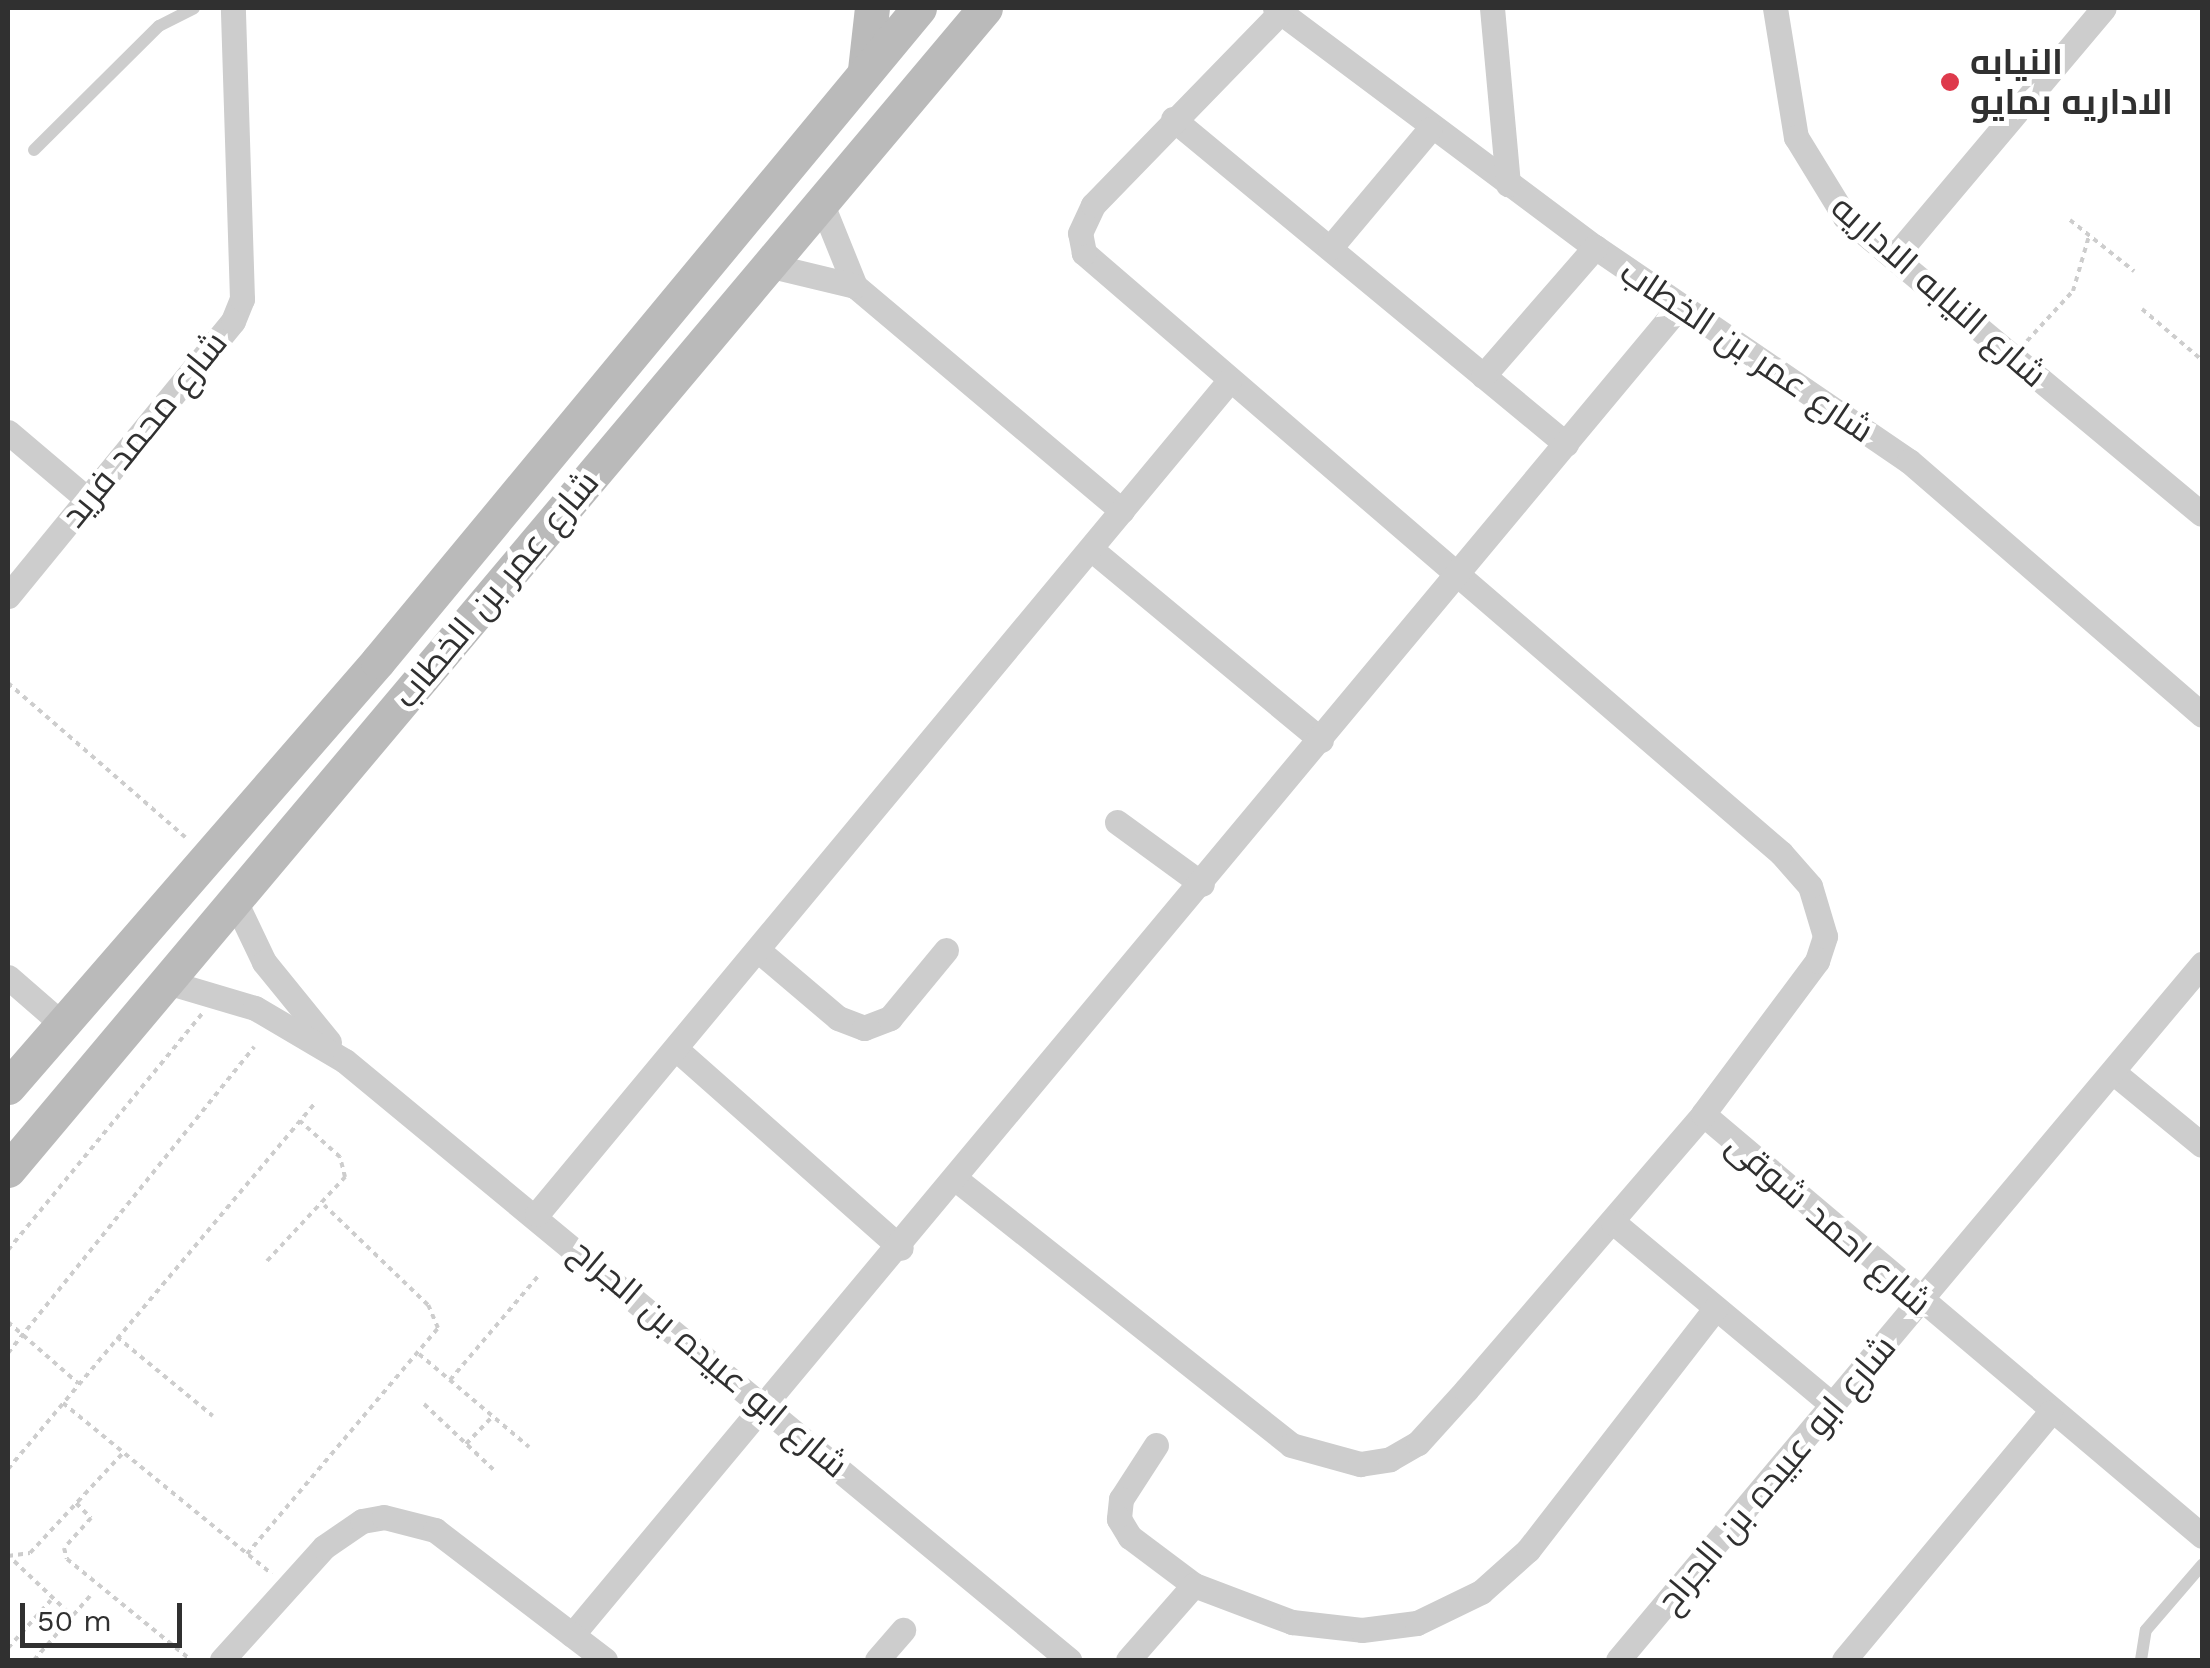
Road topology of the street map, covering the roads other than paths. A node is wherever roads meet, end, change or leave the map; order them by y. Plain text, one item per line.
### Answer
1 (194, 8) edge
2 (228, 8) edge
3 (872, 8) edge
4 (918, 8) edge
5 (929, 8) edge
6 (984, 8) edge
7 (1492, 8) edge
8 (1775, 8) edge
9 (2104, 8) edge
10 (1278, 10) edge
11 (961, 35) junction
12 (863, 76) junction
13 (1173, 119) junction
14 (1430, 129) junction
15 (34, 150) dead end
16 (1508, 184) junction
17 (821, 202) junction
18 (1595, 247) junction
19 (1330, 248) junction
20 (1895, 256) junction
21 (768, 265) junction
22 (856, 286) junction
23 (1679, 307) junction
24 (1483, 376) junction
25 (1229, 380) junction
26 (8, 432) edge
27 (1566, 444) junction
28 (87, 499) junction
29 (1122, 510) junction
30 (2202, 514) edge
31 (1091, 548) junction
32 (1458, 575) junction
33 (8, 596) edge
34 (415, 614) junction
35 (452, 644) junction
36 (378, 661) junction
37 (412, 689) junction
38 (2202, 716) edge
39 (1321, 740) junction
40 (1117, 822) dead end
41 (1202, 884) junction
42 (234, 899) junction
43 (946, 950) dead end
44 (760, 951) junction
45 (2202, 964) edge
46 (8, 978) edge
47 (167, 982) junction
48 (62, 1024) junction
49 (676, 1050) junction
50 (344, 1062) junction
51 (2113, 1072) junction
52 (8, 1087) edge
53 (1703, 1114) junction
54 (2202, 1145) edge
55 (8, 1170) edge
56 (957, 1180) junction
57 (537, 1214) junction
58 (1613, 1222) junction
59 (901, 1248) junction
60 (1919, 1304) junction
61 (1716, 1308) junction
62 (1833, 1405) junction
63 (769, 1407) junction
64 (2050, 1413) junction
65 (1156, 1445) dead end
66 (2202, 1536) edge
67 (2202, 1565) edge
68 (1194, 1586) junction
69 (903, 1630) dead end
70 (572, 1635) junction
71 (222, 1660) edge
72 (605, 1660) edge
73 (877, 1660) edge
74 (1069, 1660) edge
75 (1128, 1660) edge
76 (1618, 1660) edge
77 (1844, 1660) edge
78 (2142, 1660) edge

1 - 15 lane
2 - 28 street, شارع محمد فريد
3 - 12 street
4 - 12 street, شارع عمر بن الخطاب
5 - 11 street
6 - 11 street, شارع عمر بن الخطاب
7 - 16 street
8 - 20 street, شارع النيابه الاداريه
9 - 20 street
10 - 13 street, شارع احمد شوقى
10 - 14 street, شارع عمر بن الخطاب
11 - 17 street, شارع عمر بن الخطاب
12 - 34 street, شارع عمر بن الخطاب
13 - 19 street
13 - 25 street, شارع احمد شوقى
14 - 16 street, شارع عمر بن الخطاب
14 - 19 street
16 - 18 street, شارع عمر بن الخطاب
17 - 21 street, شارع عمر بن الخطاب
17 - 22 street
18 - 23 street, شارع عمر بن الخطاب
18 - 24 street
19 - 24 street
20 - 30 street, شارع النيابه الاداريه
21 - 22 street
21 - 35 street, شارع عمر بن الخطاب
22 - 29 street
23 - 27 street
23 - 38 street, شارع عمر بن الخطاب
24 - 27 street
25 - 29 street
25 - 32 street, شارع احمد شوقى
26 - 28 street
27 - 32 street
28 - 33 street, شارع محمد فريد
29 - 31 street
31 - 39 street
31 - 44 street
32 - 39 street
32 - 53 street, شارع احمد شوقى
34 - 35 street
34 - 36 street, شارع عمر بن الخطاب
35 - 37 street, شارع عمر بن الخطاب
36 - 37 street
36 - 48 street, شارع عمر بن الخطاب
37 - 42 street, شارع عمر بن الخطاب
39 - 41 street
40 - 41 street
41 - 56 street
42 - 47 street, شارع عمر بن الخطاب
42 - 50 street, شارع ابو عبيده بن الجراح
43 - 44 street
44 - 49 street
45 - 51 street, شارع ابو عبيده بن الجراح
46 - 48 street
47 - 50 street, شارع ابو عبيده بن الجراح
47 - 55 street, شارع عمر بن الخطاب
48 - 52 street, شارع عمر بن الخطاب
49 - 57 street
49 - 59 street
50 - 57 street, شارع ابو عبيده بن الجراح
51 - 54 street
51 - 60 street, شارع ابو عبيده بن الجراح
53 - 58 street
53 - 60 street, شارع احمد شوقى
56 - 58 street
56 - 59 street
57 - 63 street, شارع ابو عبيده بن الجراح
58 - 61 street
59 - 63 street
60 - 62 street, شارع ابو عبيده بن الجراح
60 - 64 street, شارع احمد شوقى
61 - 62 street
61 - 68 street
62 - 76 street, شارع ابو عبيده بن الجراح
63 - 70 street
63 - 74 street, شارع ابو عبيده بن الجراح
64 - 66 street, شارع احمد شوقى
64 - 77 street
65 - 68 street
67 - 78 lane
68 - 75 street
69 - 73 street
70 - 71 street
70 - 72 street

